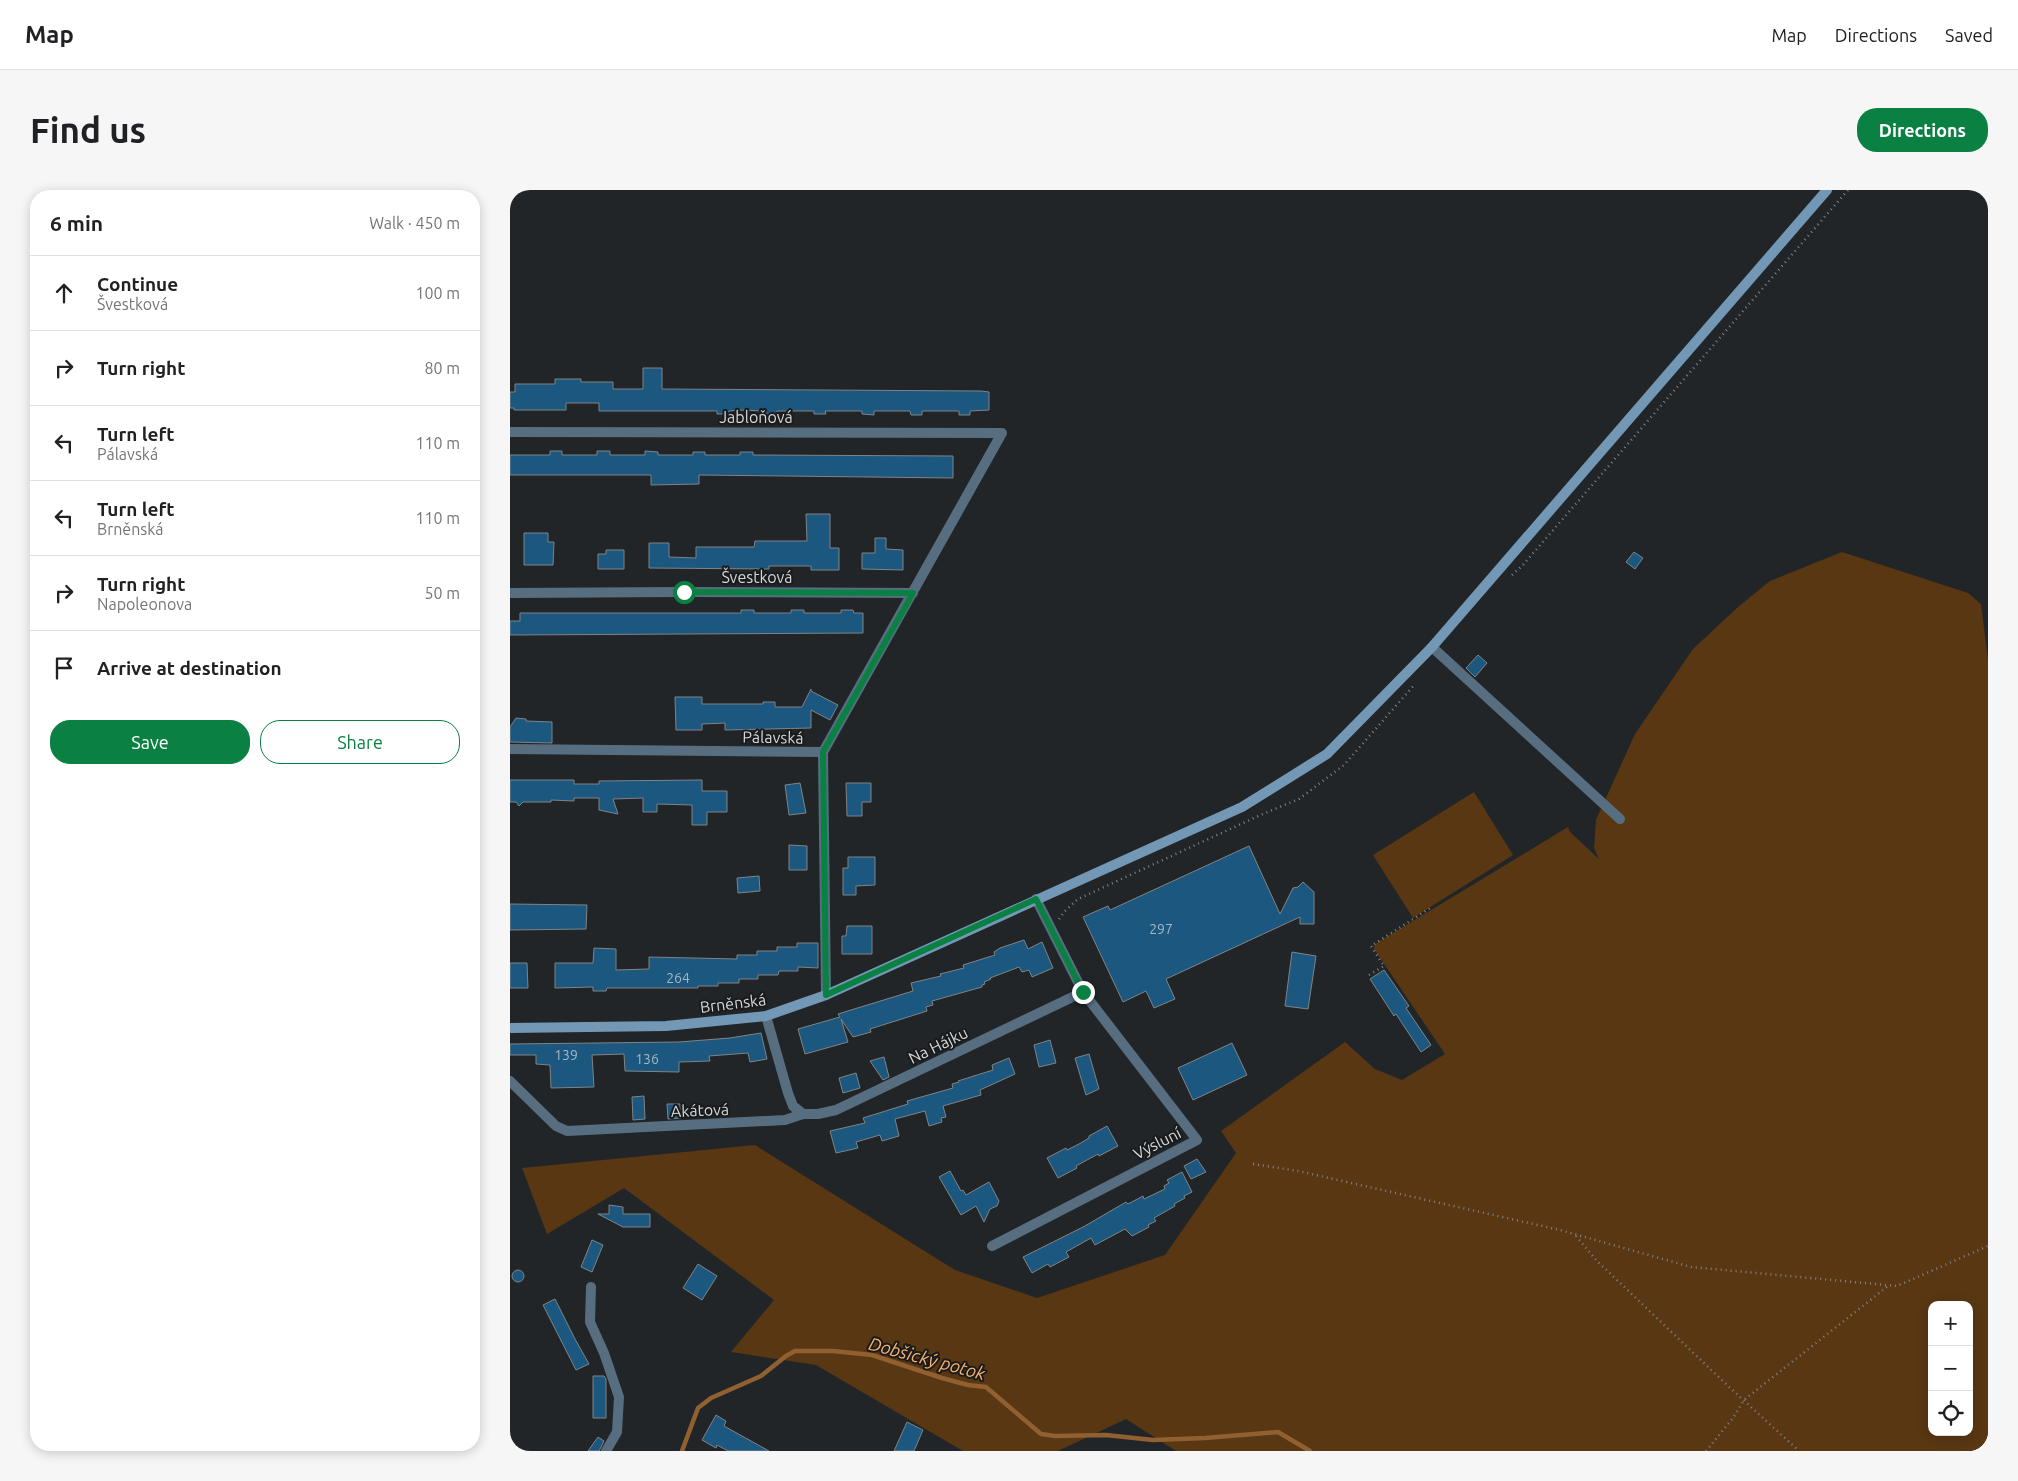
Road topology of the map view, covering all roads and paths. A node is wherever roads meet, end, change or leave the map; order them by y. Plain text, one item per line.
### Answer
1 (1827, 190) edge
2 (510, 432) edge
3 (913, 593) junction
4 (510, 594) edge
5 (1432, 647) junction
6 (510, 749) edge
7 (823, 752) junction
8 (1620, 819) dead end
9 (1036, 899) junction
10 (1432, 907) dead end
11 (1369, 975) dead end
12 (1083, 992) junction
13 (826, 995) junction
14 (766, 1016) junction
15 (510, 1028) edge
16 (510, 1082) edge
17 (803, 1114) junction
18 (1253, 1164) dead end
19 (1575, 1235) junction
20 (992, 1246) dead end
21 (1988, 1246) edge
22 (1889, 1285) junction
23 (591, 1287) dead end
24 (1744, 1400) junction
25 (606, 1451) edge
26 (1706, 1451) edge
27 (1799, 1451) edge

1 - 5 main road, Brněnská
2 - 3 street, Jabloňová
3 - 4 street, Švestková
3 - 7 street
5 - 8 street
5 - 9 main road, Brněnská
6 - 7 street, Pálavská
7 - 13 street, Pálavská
9 - 12 street
9 - 13 main road, Brněnská
10 - 11 path
12 - 17 street, Na Hájku
12 - 20 street, Výsluní
13 - 14 main road, Brněnská
14 - 15 main road, Brněnská
14 - 17 street
16 - 17 street, Akátová
18 - 19 path
19 - 22 path
19 - 24 path
21 - 22 path
22 - 24 path
23 - 25 street
24 - 26 path
24 - 27 path

